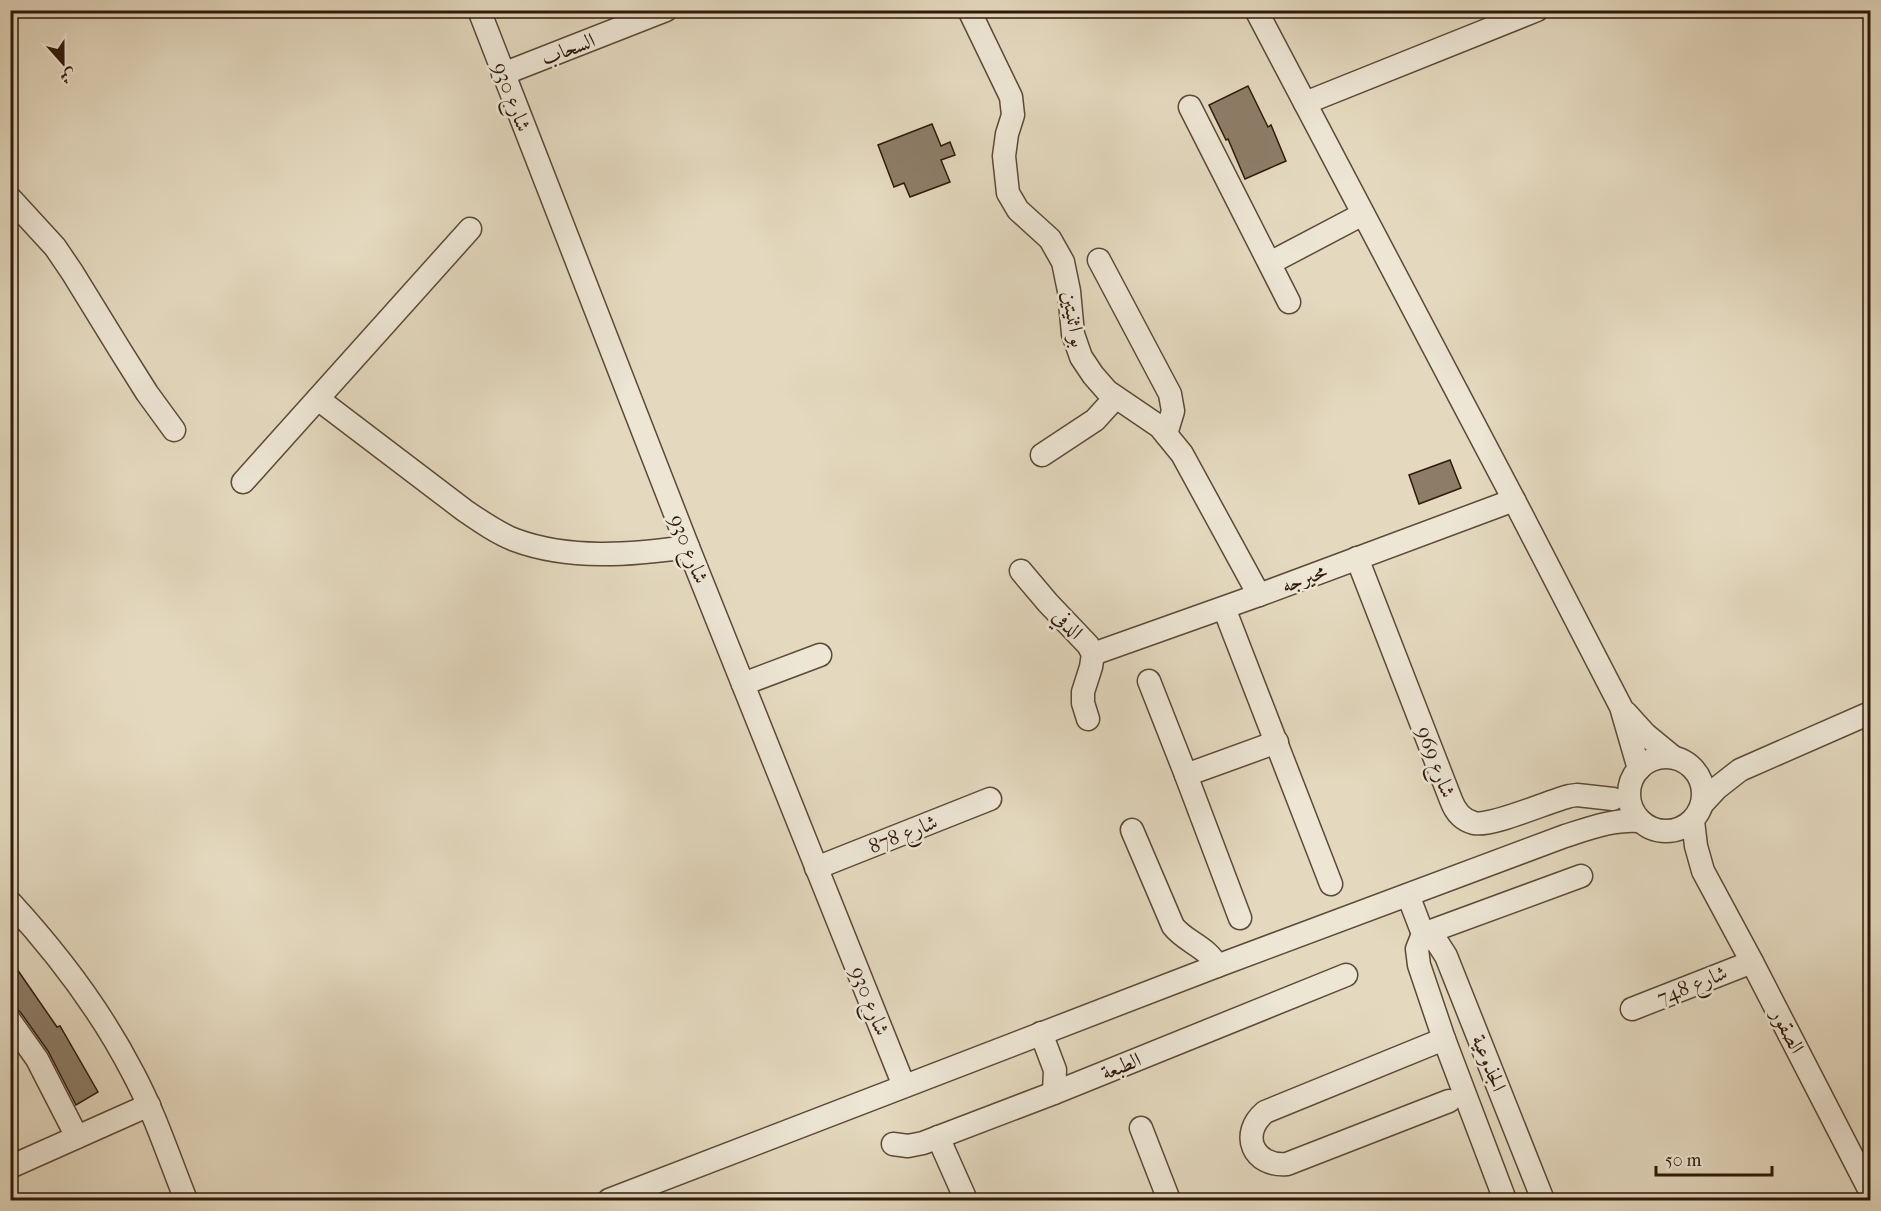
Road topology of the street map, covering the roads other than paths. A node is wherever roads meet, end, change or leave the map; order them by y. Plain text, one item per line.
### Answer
1 (478, 10) edge
2 (666, 10) edge
3 (969, 10) edge
4 (1256, 10) edge
5 (1538, 10) edge
6 (503, 74) junction
7 (1305, 103) junction
8 (1190, 107) dead end
9 (10, 198) edge
10 (1363, 214) junction
11 (470, 229) dead end
12 (1099, 260) dead end
13 (1270, 263) junction
14 (1289, 302) dead end
15 (1116, 398) junction
16 (318, 399) junction
17 (174, 430) dead end
18 (1166, 434) junction
19 (1042, 455) dead end
20 (243, 482) dead end
21 (1514, 500) junction
22 (688, 547) junction
23 (1357, 558) junction
24 (1021, 571) dead end
25 (1259, 595) junction
26 (1224, 608) junction
27 (1093, 654) junction
28 (820, 655) dead end
29 (1149, 681) dead end
30 (743, 684) junction
31 (1621, 707) junction
32 (1870, 713) edge
33 (1088, 719) dead end
34 (1277, 742) junction
35 (1682, 761) junction
36 (1740, 770) junction
37 (1186, 775) junction
38 (1635, 776) junction
39 (990, 799) dead end
40 (1613, 799) junction
41 (1698, 812) junction
42 (1641, 821) junction
43 (1132, 830) dead end
44 (1663, 831) junction
45 (1565, 836) junction
46 (816, 868) junction
47 (1703, 871) junction
48 (1581, 876) dead end
49 (1331, 884) dead end
50 (1408, 895) junction
51 (10, 902) edge
52 (1240, 918) dead end
53 (1423, 934) junction
54 (1752, 962) junction
55 (1217, 966) junction
56 (1346, 975) dead end
57 (1632, 1009) dead end
58 (10, 1021) edge
59 (1041, 1033) junction
60 (1444, 1039) junction
61 (904, 1086) junction
62 (1054, 1093) junction
63 (1449, 1101) dead end
64 (149, 1105) junction
65 (1141, 1128) dead end
66 (77, 1137) junction
67 (938, 1137) junction
68 (893, 1144) dead end
69 (10, 1167) edge
70 (1870, 1191) edge
71 (1541, 1195) edge
72 (186, 1200) edge
73 (609, 1200) edge
74 (966, 1200) edge
75 (1169, 1200) edge
76 (1505, 1200) edge
77 (1513, 1200) edge

1 - 6 street, شارع 930
2 - 6 street, السحاب
3 - 15 street, بو اثنيتين
4 - 7 street
5 - 7 street
6 - 22 street, شارع 930
7 - 10 street
8 - 13 street
9 - 17 street
10 - 13 street
10 - 21 street
11 - 16 street
12 - 18 street
13 - 14 street
15 - 18 street, بو اثنيتين
15 - 19 street
16 - 20 street
16 - 22 street
18 - 25 street, بو اثنيتين
21 - 23 street, محيرجه
21 - 31 street
22 - 30 street, شارع 930
23 - 25 street, محيرجه
23 - 40 street, شارع 969
24 - 27 street, الدفي
25 - 26 street, محيرجه
26 - 27 street, محيرجه
26 - 34 street
27 - 33 street, الدفي
28 - 30 street
29 - 37 street
30 - 46 street, شارع 930
31 - 35 street
31 - 38 street
32 - 36 street
34 - 37 street
34 - 49 street
35 - 36 street
35 - 38 street
35 - 41 street
36 - 41 street
37 - 52 street
38 - 40 street
38 - 42 street
39 - 46 street, شارع 878
40 - 45 street
41 - 44 street
41 - 47 street, الصقور
42 - 44 street
42 - 45 street
43 - 55 street
44 - 47 street, الصقور
45 - 50 street
46 - 61 street, شارع 930
47 - 54 street, الصقور
48 - 53 street
50 - 53 street, الجذوعية
50 - 55 street
51 - 64 street
53 - 60 street, الجذوعية
53 - 71 street, الجذوعية
54 - 57 street, شارع 748
54 - 70 street, الصقور
55 - 59 street
56 - 62 street, الطبعة
58 - 66 street
59 - 61 street
59 - 62 street
60 - 63 street
60 - 76 street, الجذوعية
61 - 73 street
62 - 67 street, الطبعة
64 - 66 street
64 - 72 street
65 - 75 street
66 - 69 street
67 - 68 street, الطبعة
67 - 74 street
71 - 77 street

